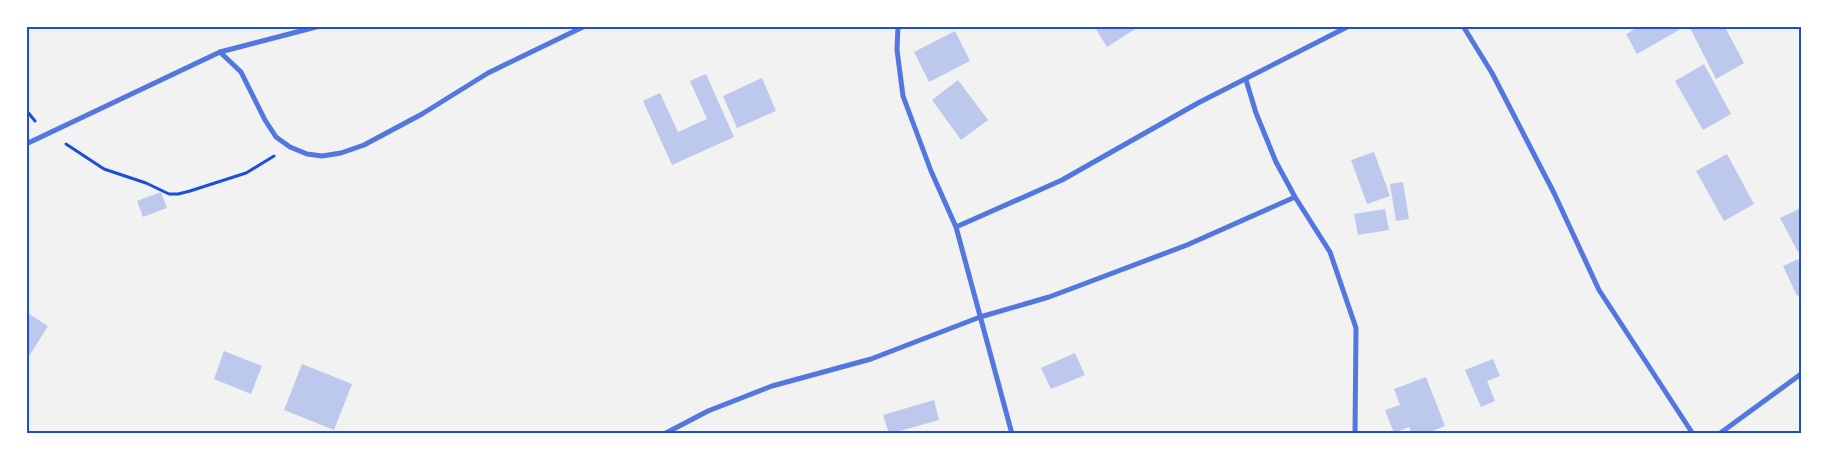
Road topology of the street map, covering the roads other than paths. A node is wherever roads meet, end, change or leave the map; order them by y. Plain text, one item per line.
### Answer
1 (320, 26) edge
2 (585, 26) edge
3 (898, 26) edge
4 (1349, 26) edge
5 (1463, 26) edge
6 (220, 52) junction
7 (1246, 80) junction
8 (26, 144) edge
9 (1295, 197) junction
10 (956, 227) junction
11 (980, 317) junction
12 (1801, 374) edge
13 (664, 434) edge
14 (1012, 434) edge
15 (1355, 434) edge
16 (1693, 434) edge
17 (1719, 434) edge

1 - 6 street
2 - 6 street
3 - 10 street
4 - 7 street
5 - 16 street
6 - 8 street
7 - 9 street
7 - 10 street
9 - 11 street
9 - 15 street
10 - 11 street
11 - 13 street
11 - 14 street
12 - 17 street

